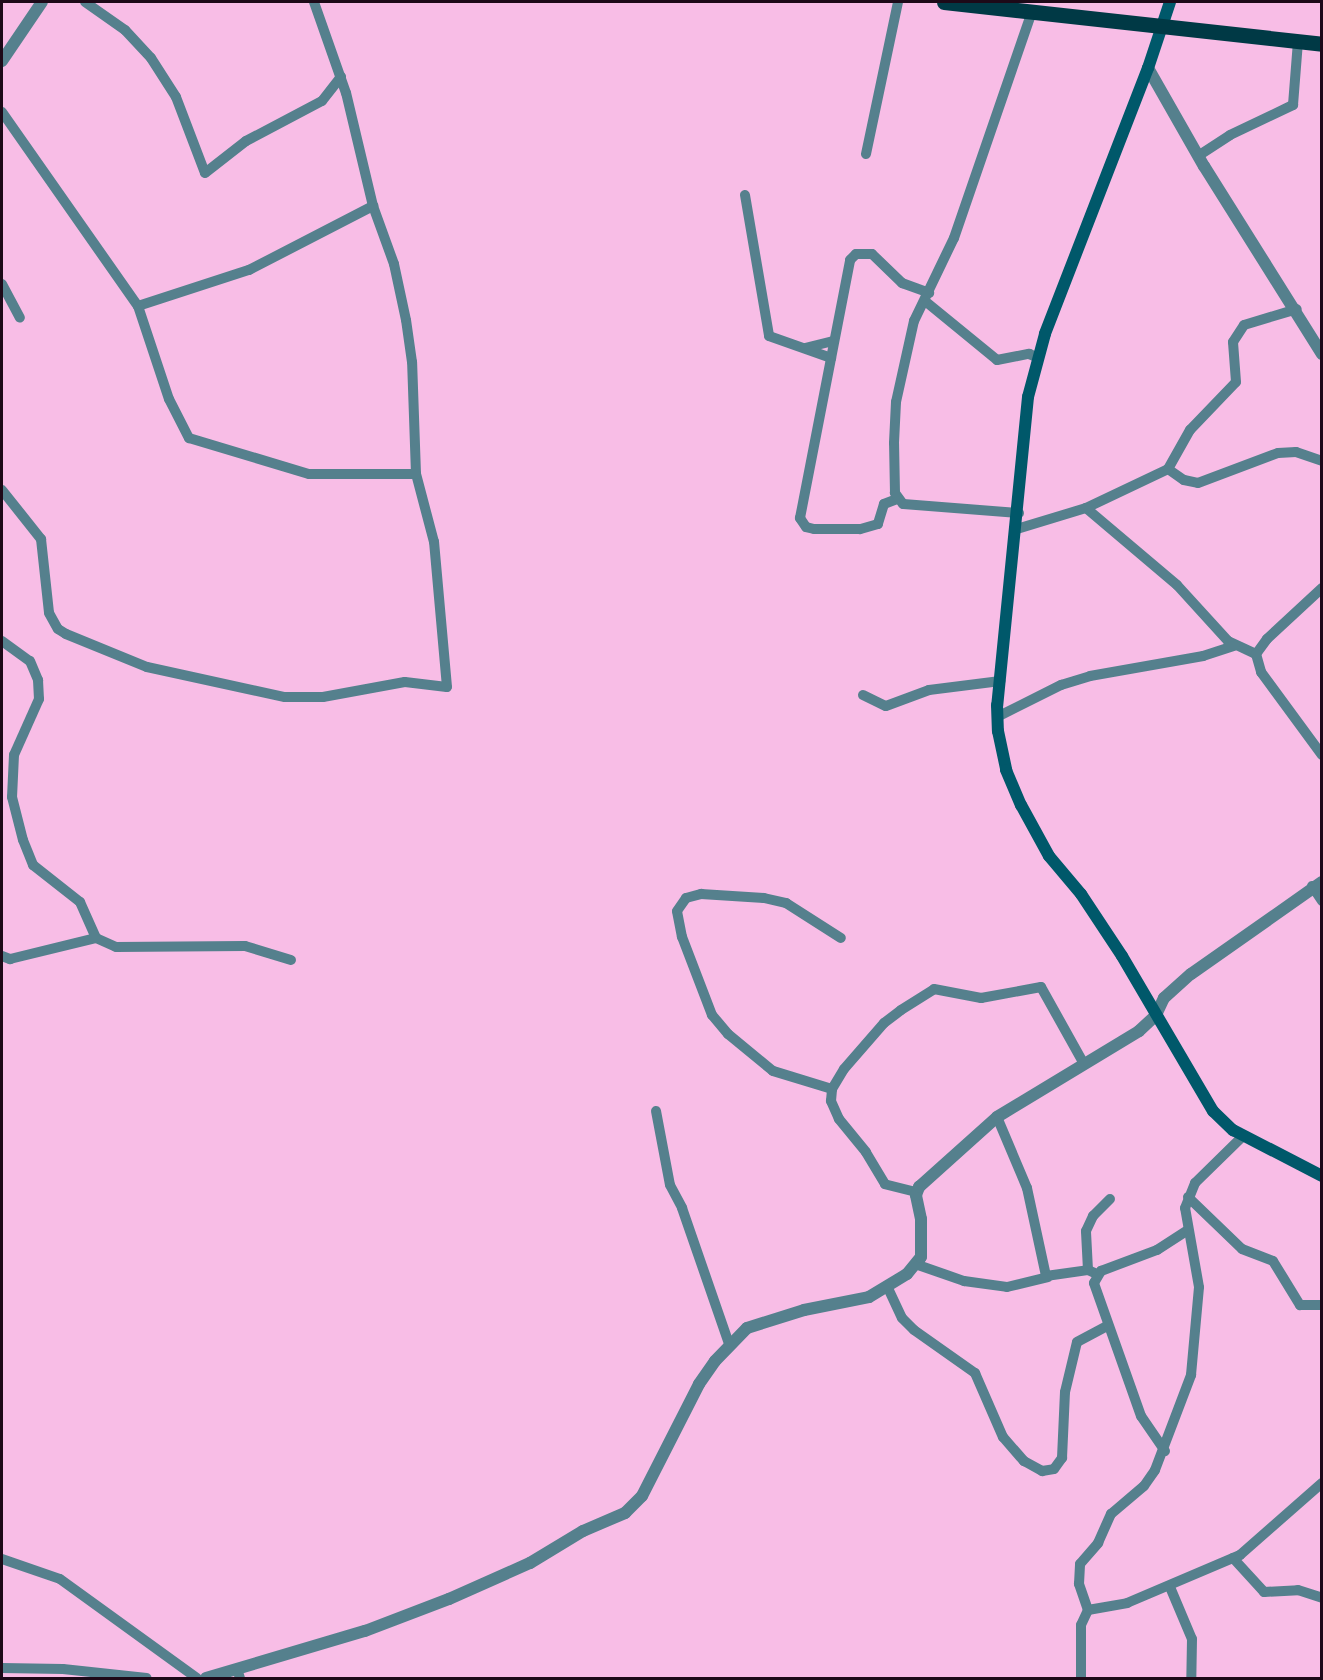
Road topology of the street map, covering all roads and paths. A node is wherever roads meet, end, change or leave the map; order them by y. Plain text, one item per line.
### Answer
1 (42, 2) edge
2 (86, 2) edge
3 (314, 2) edge
4 (898, 2) edge
5 (944, 2) edge
6 (1170, 2) edge
7 (1052, 8) edge
8 (1032, 12) junction
9 (1161, 28) junction
10 (1298, 42) junction
11 (1322, 44) edge
12 (2, 61) edge
13 (1149, 68) junction
14 (341, 77) junction
15 (2, 112) edge
16 (866, 154) dead end
17 (1198, 156) junction
18 (745, 195) dead end
19 (374, 206) junction
20 (2, 284) edge
21 (927, 297) junction
22 (138, 306) junction
23 (1296, 309) junction
24 (20, 318) dead end
25 (834, 341) junction
26 (804, 348) junction
27 (1322, 354) edge
28 (1037, 357) junction
29 (831, 358) junction
30 (1322, 461) edge
31 (1168, 470) junction
32 (416, 474) junction
33 (2, 490) edge
34 (897, 498) junction
35 (1086, 508) junction
36 (1019, 513) junction
37 (1017, 529) junction
38 (1322, 588) edge
39 (2, 641) edge
40 (1234, 646) junction
41 (1256, 654) junction
42 (1000, 681) junction
43 (863, 695) dead end
44 (997, 717) junction
45 (1322, 755) edge
46 (1317, 884) edge
47 (1322, 901) edge
48 (96, 938) junction
49 (841, 938) dead end
50 (2, 956) edge
51 (291, 960) dead end
52 (1156, 1015) junction
53 (1084, 1065) junction
54 (832, 1089) junction
55 (656, 1111) dead end
56 (997, 1117) junction
57 (1244, 1136) junction
58 (1322, 1176) edge
59 (916, 1192) junction
60 (1188, 1197) junction
61 (1110, 1199) dead end
62 (1186, 1231) junction
63 (918, 1265) junction
64 (1093, 1272) junction
65 (1048, 1277) junction
66 (887, 1286) junction
67 (1322, 1305) edge
68 (1107, 1326) junction
69 (729, 1344) junction
70 (1165, 1450) junction
71 (1322, 1483) edge
72 (1233, 1558) junction
73 (2, 1560) edge
74 (1170, 1587) junction
75 (1322, 1598) edge
76 (1088, 1610) junction
77 (2, 1668) edge
78 (238, 1674) edge
79 (147, 1678) edge
80 (197, 1678) edge
81 (206, 1678) edge
82 (1082, 1678) edge
83 (1191, 1678) edge

1 - 12 street
2 - 14 street
3 - 14 street
4 - 16 street
5 - 8 main road
6 - 9 main road
7 - 8 main road
7 - 9 main road
8 - 21 street
9 - 10 main road
9 - 13 main road
10 - 11 main road
10 - 17 street
13 - 17 street
13 - 28 main road
14 - 19 street
15 - 22 street
17 - 23 street
18 - 26 street
19 - 22 street
19 - 32 street
20 - 24 street
21 - 25 street
21 - 28 street
21 - 34 street
22 - 32 street
23 - 27 street
23 - 31 street
25 - 26 street
25 - 29 street
26 - 29 street
28 - 36 main road
29 - 34 street
30 - 31 street
31 - 35 street
32 - 33 street
34 - 36 street
35 - 37 street
35 - 40 street
36 - 37 main road
37 - 42 main road
38 - 41 street
39 - 48 street
40 - 41 street
40 - 44 street
41 - 45 street
42 - 43 street
42 - 44 main road
44 - 52 main road
46 - 47 street
46 - 52 street
48 - 50 street
48 - 51 street
49 - 54 street
52 - 53 street
52 - 57 main road
53 - 54 street
53 - 56 street
54 - 59 street
55 - 69 street
56 - 59 street
56 - 65 street
57 - 58 main road
57 - 60 street
59 - 63 street
60 - 62 street
60 - 67 street
61 - 64 street
62 - 64 street
62 - 70 street
63 - 65 street
63 - 66 street
64 - 65 street
64 - 68 street
66 - 68 street
66 - 69 street
68 - 70 street
69 - 78 street
70 - 76 street
71 - 72 street
72 - 74 street
72 - 75 street
73 - 80 street
74 - 76 street
74 - 83 street
76 - 82 street
77 - 79 street
78 - 81 street

